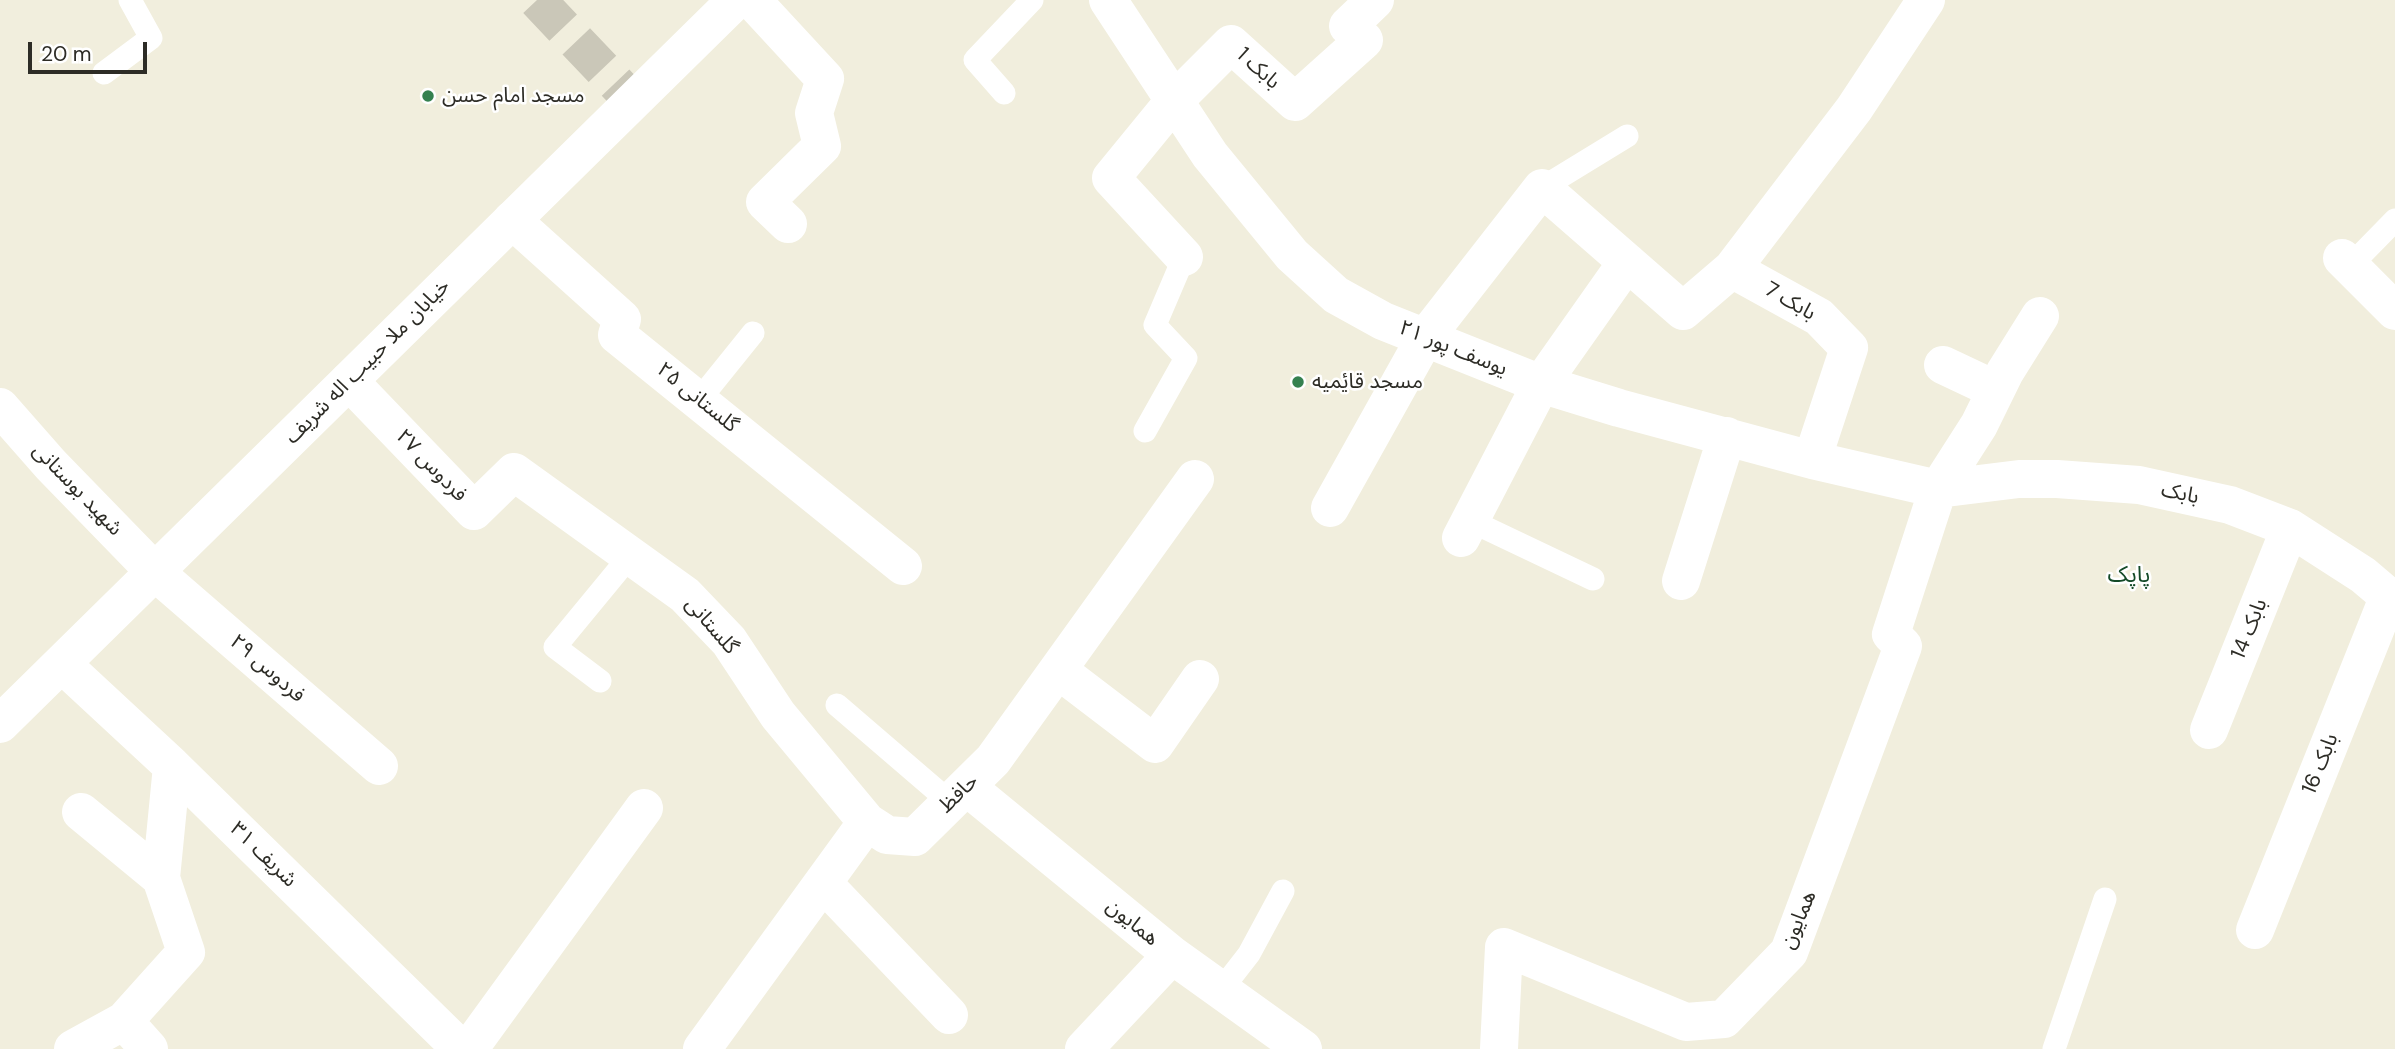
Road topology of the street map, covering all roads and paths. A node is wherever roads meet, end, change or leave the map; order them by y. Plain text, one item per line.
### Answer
1 (130, 0) edge
2 (736, 0) edge
3 (752, 0) edge
4 (1032, 0) edge
5 (1108, 0) edge
6 (1375, 0) edge
7 (1926, 0) edge
8 (104, 73) dead end
9 (1004, 93) dead end
10 (1174, 101) junction
11 (1627, 136) dead end
12 (1542, 188) junction
13 (512, 220) junction
14 (2395, 220) edge
15 (788, 224) dead end
16 (1184, 257) joint
17 (1627, 262) junction
18 (2346, 262) joint
19 (1732, 269) junction
20 (2395, 311) edge
21 (2040, 316) dead end
22 (753, 333) dead end
23 (1425, 338) junction
24 (1943, 365) dead end
25 (349, 381) junction
26 (1541, 384) junction
27 (1996, 390) junction
28 (699, 400) junction
29 (0, 407) edge
30 (1145, 431) dead end
31 (1727, 436) junction
32 (1812, 460) junction
33 (514, 472) joint
34 (1195, 480) dead end
35 (1938, 489) junction
36 (1330, 508) dead end
37 (2290, 528) junction
38 (1466, 529) joint
39 (630, 556) junction
40 (903, 566) dead end
41 (155, 572) junction
42 (1594, 579) dead end
43 (1681, 581) dead end
44 (2392, 600) edge
45 (62, 664) junction
46 (1058, 670) junction
47 (1200, 679) dead end
48 (600, 681) dead end
49 (837, 705) dead end
50 (6, 711) edge
51 (2209, 730) dead end
52 (172, 766) junction
53 (379, 766) dead end
54 (959, 795) junction
55 (644, 808) dead end
56 (81, 812) dead end
57 (867, 822) junction
58 (162, 878) junction
59 (823, 883) junction
60 (1283, 891) dead end
61 (2105, 899) dead end
62 (2255, 930) dead end
63 (1172, 955) junction
64 (1221, 990) junction
65 (949, 1015) dead end
66 (124, 1021) junction
67 (2058, 1048) edge
68 (72, 1049) edge
69 (149, 1049) edge
70 (461, 1049) edge
71 (469, 1049) edge
72 (702, 1049) edge
73 (1084, 1049) edge
74 (1303, 1049) edge
75 (1499, 1049) edge

1 - 8 lane
2 - 13 street, خیابان ملا حبیب اله شریف
3 - 15 street
4 - 9 lane
5 - 10 street, یوسف پور ۲۱
6 - 10 street, بابک 1
7 - 19 street
10 - 16 street
10 - 23 street, یوسف پور ۲۱
11 - 12 lane
12 - 17 street
12 - 23 street
13 - 25 street, خیابان ملا حبیب اله شریف
13 - 28 street, گلستانی ۲۵
14 - 18 lane
16 - 30 lane
17 - 19 street
17 - 26 street
18 - 20 street
19 - 32 street, بابک 7
21 - 27 street
22 - 28 lane
23 - 26 street, یوسف پور ۲۱
23 - 36 street
24 - 27 street
25 - 33 street, فردوس ۲۷
25 - 41 street, خیابان ملا حبیب اله شریف
26 - 31 street, یوسف پور ۲۱
26 - 38 street
27 - 35 street
28 - 40 street, گلستانی ۲۵
29 - 41 street, شهید بوستانی
31 - 32 street, یوسف پور ۲۱
31 - 43 street
32 - 35 street, یوسف پور ۲۱
33 - 39 street, گلستانی
34 - 46 street, حافظ
35 - 37 street, بابک
35 - 75 street, همایون
37 - 44 street, بابک
37 - 51 street, بابک 14
38 - 42 lane
39 - 48 lane
39 - 57 street, گلستانی
41 - 45 street, خیابان ملا حبیب اله شریف
41 - 53 street, فردوس ۲۹
44 - 62 street, بابک 16
45 - 50 street, خیابان ملا حبیب اله شریف
45 - 52 street, شریف ۳۱
46 - 47 street
46 - 54 street, حافظ
49 - 54 lane
52 - 58 street
52 - 70 street, شریف ۳۱
54 - 57 street, حافظ
54 - 63 street, همایون
55 - 71 street
56 - 58 street
57 - 59 street
58 - 66 street
59 - 65 street
59 - 72 street
60 - 64 lane
61 - 67 lane
63 - 64 street, همایون
63 - 73 street
64 - 74 street, همایون
66 - 68 street
66 - 69 street

